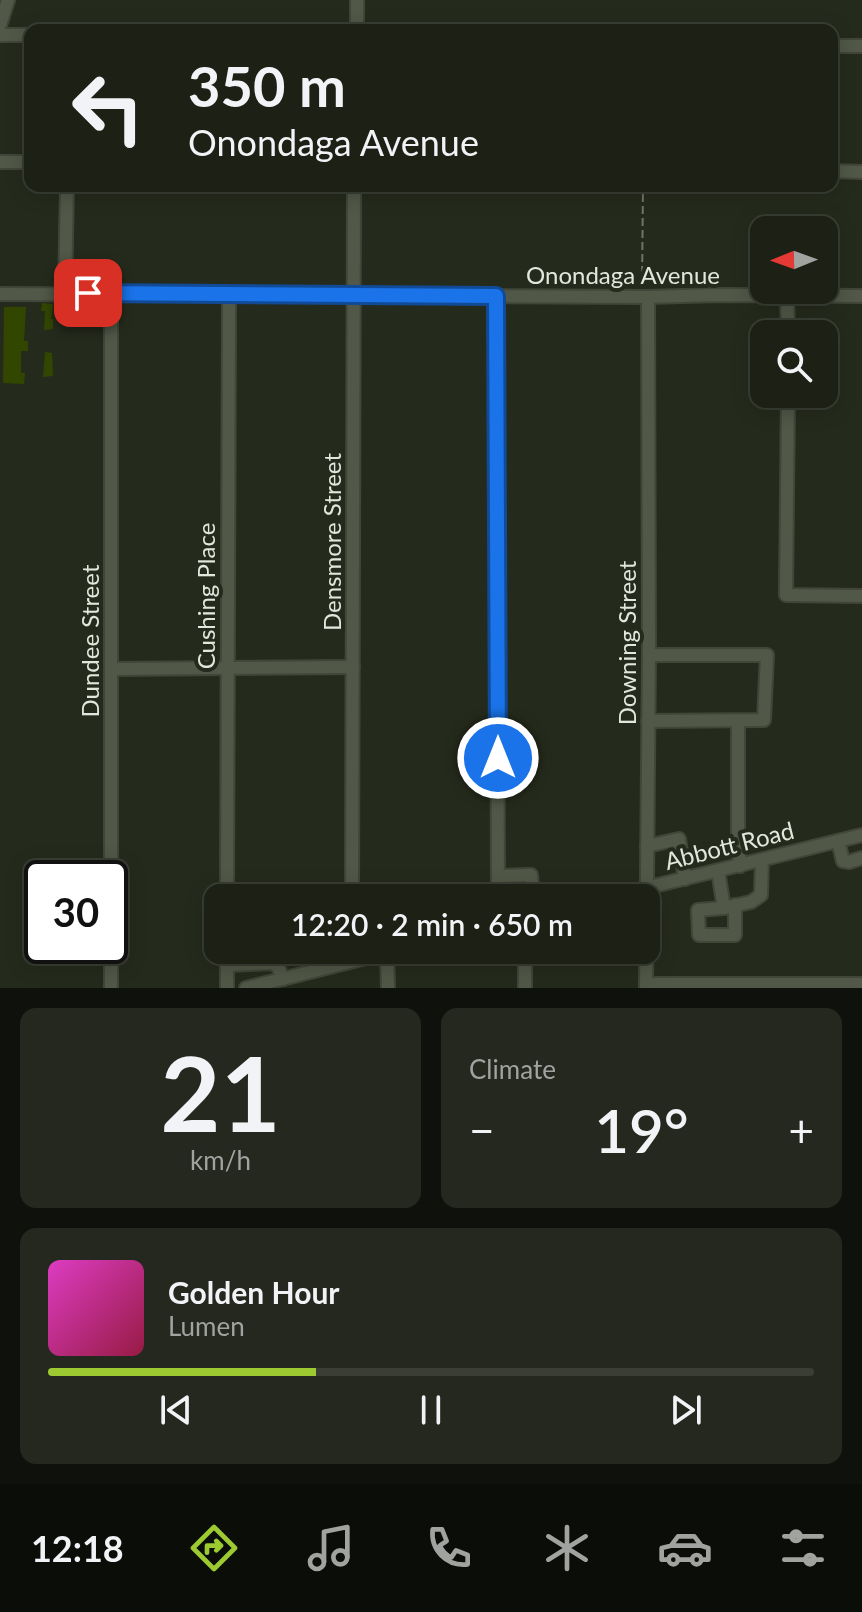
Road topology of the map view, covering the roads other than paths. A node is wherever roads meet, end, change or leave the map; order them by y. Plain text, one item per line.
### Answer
1 (8, 0) edge
2 (357, 0) edge
3 (357, 24) edge
4 (0, 25) edge
5 (0, 35) edge
6 (24, 35) edge
7 (838, 46) edge
8 (862, 46) edge
9 (0, 162) edge
10 (24, 162) edge
11 (838, 171) edge
12 (862, 172) edge
13 (67, 192) edge
14 (354, 192) edge
15 (65, 293) junction
16 (0, 294) edge
17 (111, 294) junction
18 (229, 295) junction
19 (353, 296) junction
20 (496, 296) junction
21 (750, 296) edge
22 (838, 296) edge
23 (862, 296) edge
24 (648, 297) junction
25 (788, 408) edge
26 (862, 596) edge
27 (649, 655) junction
28 (353, 667) junction
29 (227, 668) junction
30 (111, 669) junction
31 (648, 721) junction
32 (738, 721) junction
33 (861, 839) edge
34 (838, 841) junction
35 (647, 846) junction
36 (862, 858) edge
37 (762, 860) junction
38 (740, 866) junction
39 (718, 871) junction
40 (498, 876) junction
41 (685, 879) junction
42 (227, 884) edge
43 (352, 884) edge
44 (498, 884) edge
45 (532, 884) edge
46 (647, 884) edge
47 (660, 885) edge
48 (332, 964) edge
49 (391, 964) edge
50 (525, 964) edge
51 (646, 964) edge
52 (227, 965) joint
53 (245, 965) junction
54 (291, 981) edge
55 (862, 984) edge
56 (646, 986) edge
57 (111, 988) edge
58 (227, 988) edge
59 (248, 988) edge
60 (388, 988) edge
61 (525, 988) edge

1 - 4 street
2 - 3 street
5 - 6 street
7 - 8 street
9 - 10 street
11 - 12 street
13 - 15 street
14 - 19 street, Densmore Street
15 - 16 street, Onondaga Avenue
15 - 17 street, Onondaga Avenue
17 - 18 street, Onondaga Avenue
17 - 30 street, Dundee Street
18 - 19 street, Onondaga Avenue
18 - 29 street, Cushing Place
19 - 20 street, Onondaga Avenue
19 - 28 street, Densmore Street
20 - 24 street, Onondaga Avenue
20 - 40 street
21 - 24 street, Onondaga Avenue
22 - 23 street, Onondaga Avenue
24 - 27 street, Downing Street
25 - 26 street
27 - 31 street, Downing Street
27 - 32 street
28 - 29 street
28 - 43 street, Densmore Street
29 - 30 street
29 - 42 street, Cushing Place
30 - 57 street, Dundee Street
31 - 32 street
31 - 35 street, Downing Street
32 - 38 street
33 - 34 street, Abbott Road
34 - 36 street
34 - 37 street, Abbott Road
35 - 41 street
35 - 46 street, Downing Street
37 - 38 street, Abbott Road
37 - 39 street
38 - 39 street, Abbott Road
39 - 41 street, Abbott Road
40 - 44 street
40 - 45 street
41 - 47 street, Abbott Road
48 - 54 street
49 - 60 street
50 - 61 street
51 - 56 street, Downing Street
52 - 53 street
52 - 58 street
53 - 54 street
53 - 59 street
54 - 59 street
55 - 56 street

